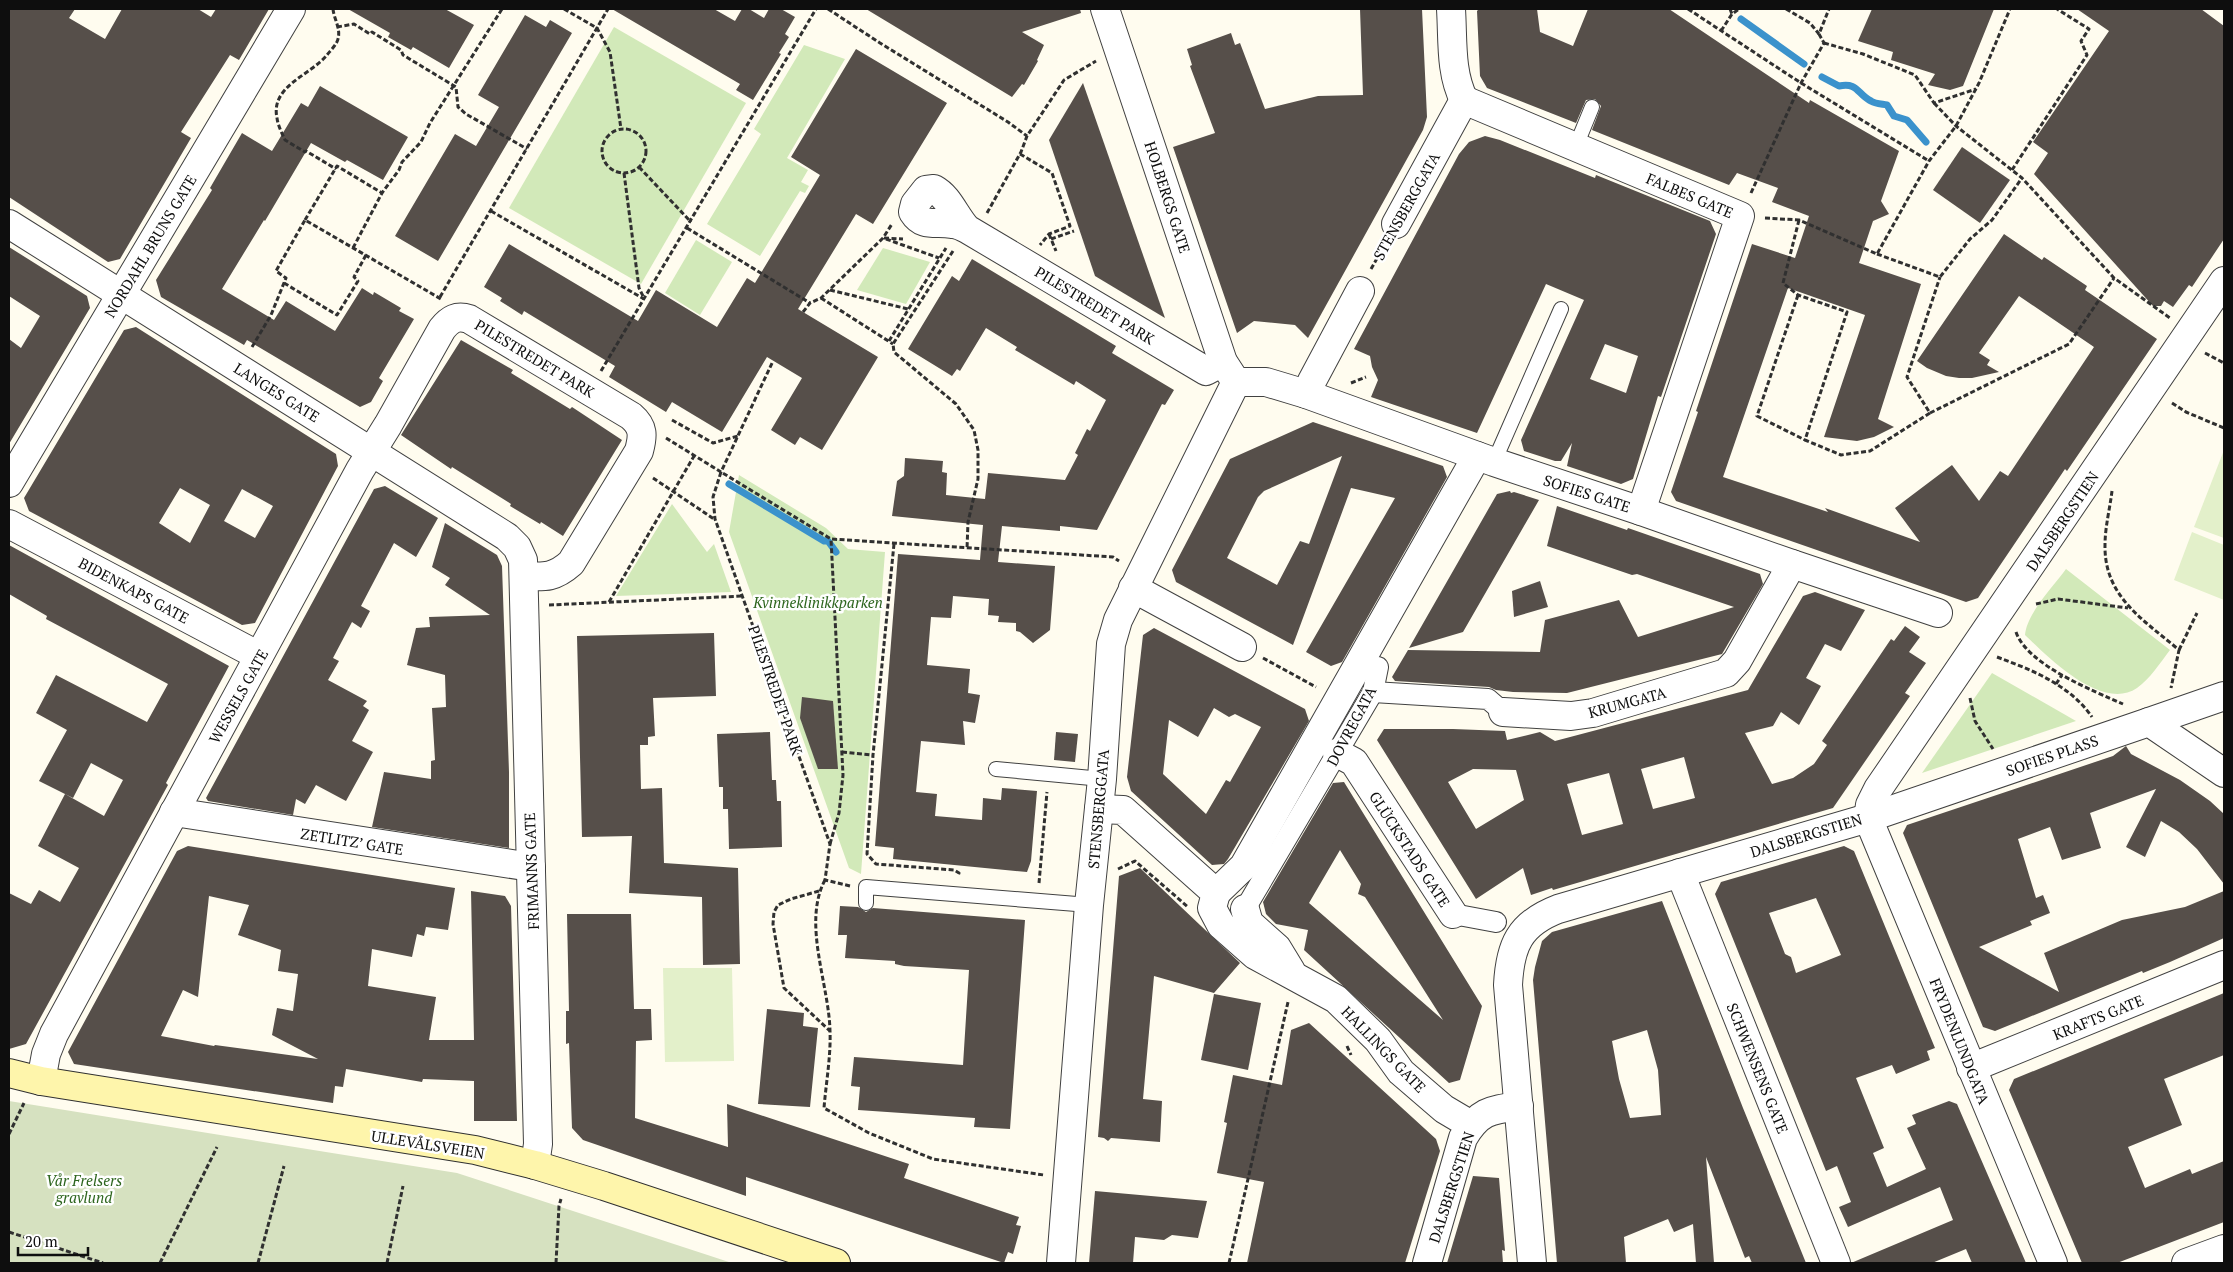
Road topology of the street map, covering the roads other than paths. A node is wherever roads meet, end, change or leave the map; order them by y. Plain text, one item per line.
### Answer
1 (292, 9) edge
2 (1106, 9) edge
3 (1452, 9) edge
4 (1464, 100) junction
5 (1592, 107) dead end
6 (1576, 146) junction
7 (9, 224) edge
8 (1396, 224) road end
9 (958, 235) road end
10 (2224, 281) edge
11 (1360, 291) road end
12 (121, 294) junction
13 (446, 308) joint
14 (1561, 309) dead end
15 (1229, 372) junction
16 (1306, 394) junction
17 (371, 452) junction
18 (1486, 459) junction
19 (9, 484) edge
20 (1641, 510) junction
21 (9, 524) edge
22 (1792, 564) junction
23 (524, 576) junction
24 (1133, 588) junction
25 (1938, 613) dead end
26 (1242, 647) road end
27 (259, 656) junction
28 (1376, 680) junction
29 (2224, 696) edge
30 (1503, 712) joint
31 (2139, 714) junction
32 (1337, 753) junction
33 (996, 769) dead end
34 (2224, 773) edge
35 (1102, 779) junction
36 (1099, 809) junction
37 (174, 812) junction
38 (1868, 818) junction
39 (531, 868) junction
40 (1680, 873) junction
41 (1214, 900) junction
42 (866, 903) dead end
43 (1089, 905) junction
44 (1245, 909) joint
45 (1452, 914) joint
46 (1496, 922) dead end
47 (2224, 965) edge
48 (1294, 976) junction
49 (1971, 1068) junction
50 (9, 1073) edge
51 (33, 1090) junction
52 (1519, 1106) junction
53 (1471, 1125) junction
54 (535, 1165) junction
55 (2224, 1249) edge
56 (836, 1263) edge
57 (1061, 1263) edge
58 (1427, 1263) edge
59 (1532, 1263) edge
60 (1836, 1263) edge
61 (2052, 1263) edge
62 (2186, 1263) edge

1 - 12 street, NORDAHL BRUNS GATE
2 - 15 street, HOLBERGS GATE
3 - 4 street
4 - 6 street, FALBES GATE
4 - 8 street, STENSBERGGATA
5 - 6 lane
6 - 20 street, FALBES GATE
7 - 12 street, LANGES GATE
9 - 15 street, PILESTREDET PARK
10 - 38 street, DALSBERGSTIEN
11 - 16 street
12 - 17 street, LANGES GATE
12 - 19 street, NORDAHL BRUNS GATE
13 - 17 street, WESSELS GATE
13 - 23 street, PILESTREDET PARK
14 - 18 lane
15 - 16 street, SOFIES GATE
15 - 24 street, STENSBERGGATA
16 - 18 street, SOFIES GATE
17 - 23 street, LANGES GATE
17 - 27 street, WESSELS GATE
18 - 20 street, SOFIES GATE
18 - 28 street, DOVREGATA
18 - 41 street, DOVREGATA
20 - 22 street, SOFIES GATE
21 - 27 street, BIDENKAPS GATE
22 - 25 street, SOFIES GATE
22 - 30 street, KRUMGATA
23 - 39 street, FRIMANNS GATE
24 - 26 street
24 - 35 street, STENSBERGGATA
27 - 37 street, WESSELS GATE
28 - 30 street, KRUMGATA
28 - 32 street, DOVREGATA
29 - 31 street, SOFIES PLASS
31 - 34 street
31 - 38 street, SOFIES PLASS
32 - 44 street, DOVREGATA
32 - 45 street, GLÜCKSTADS GATE
33 - 35 lane
35 - 36 street, STENSBERGGATA
36 - 41 street, HALLINGS GATE
36 - 43 street, STENSBERGGATA
37 - 39 street, ZETLITZ’ GATE
37 - 51 street, WESSELS GATE
38 - 40 street, DALSBERGSTIEN
38 - 49 street, FRYDENLUNDGATA
39 - 54 street, FRIMANNS GATE
40 - 52 street, DALSBERGSTIEN
40 - 60 street, SCHWENSENS GATE
41 - 48 street, HALLINGS GATE
42 - 43 lane
43 - 57 street, STENSBERGGATA
44 - 48 street
45 - 46 street, GLÜCKSTADS GATE
47 - 49 street, KRAFTS GATE
48 - 53 street, HALLINGS GATE
49 - 61 street, FRYDENLUNDGATA
50 - 51 main road, ULLEVÅLSVEIEN
51 - 54 main road, ULLEVÅLSVEIEN
52 - 53 street, DALSBERGSTIEN
52 - 59 street
53 - 58 street, DALSBERGSTIEN
54 - 56 main road, ULLEVÅLSVEIEN
55 - 62 street

